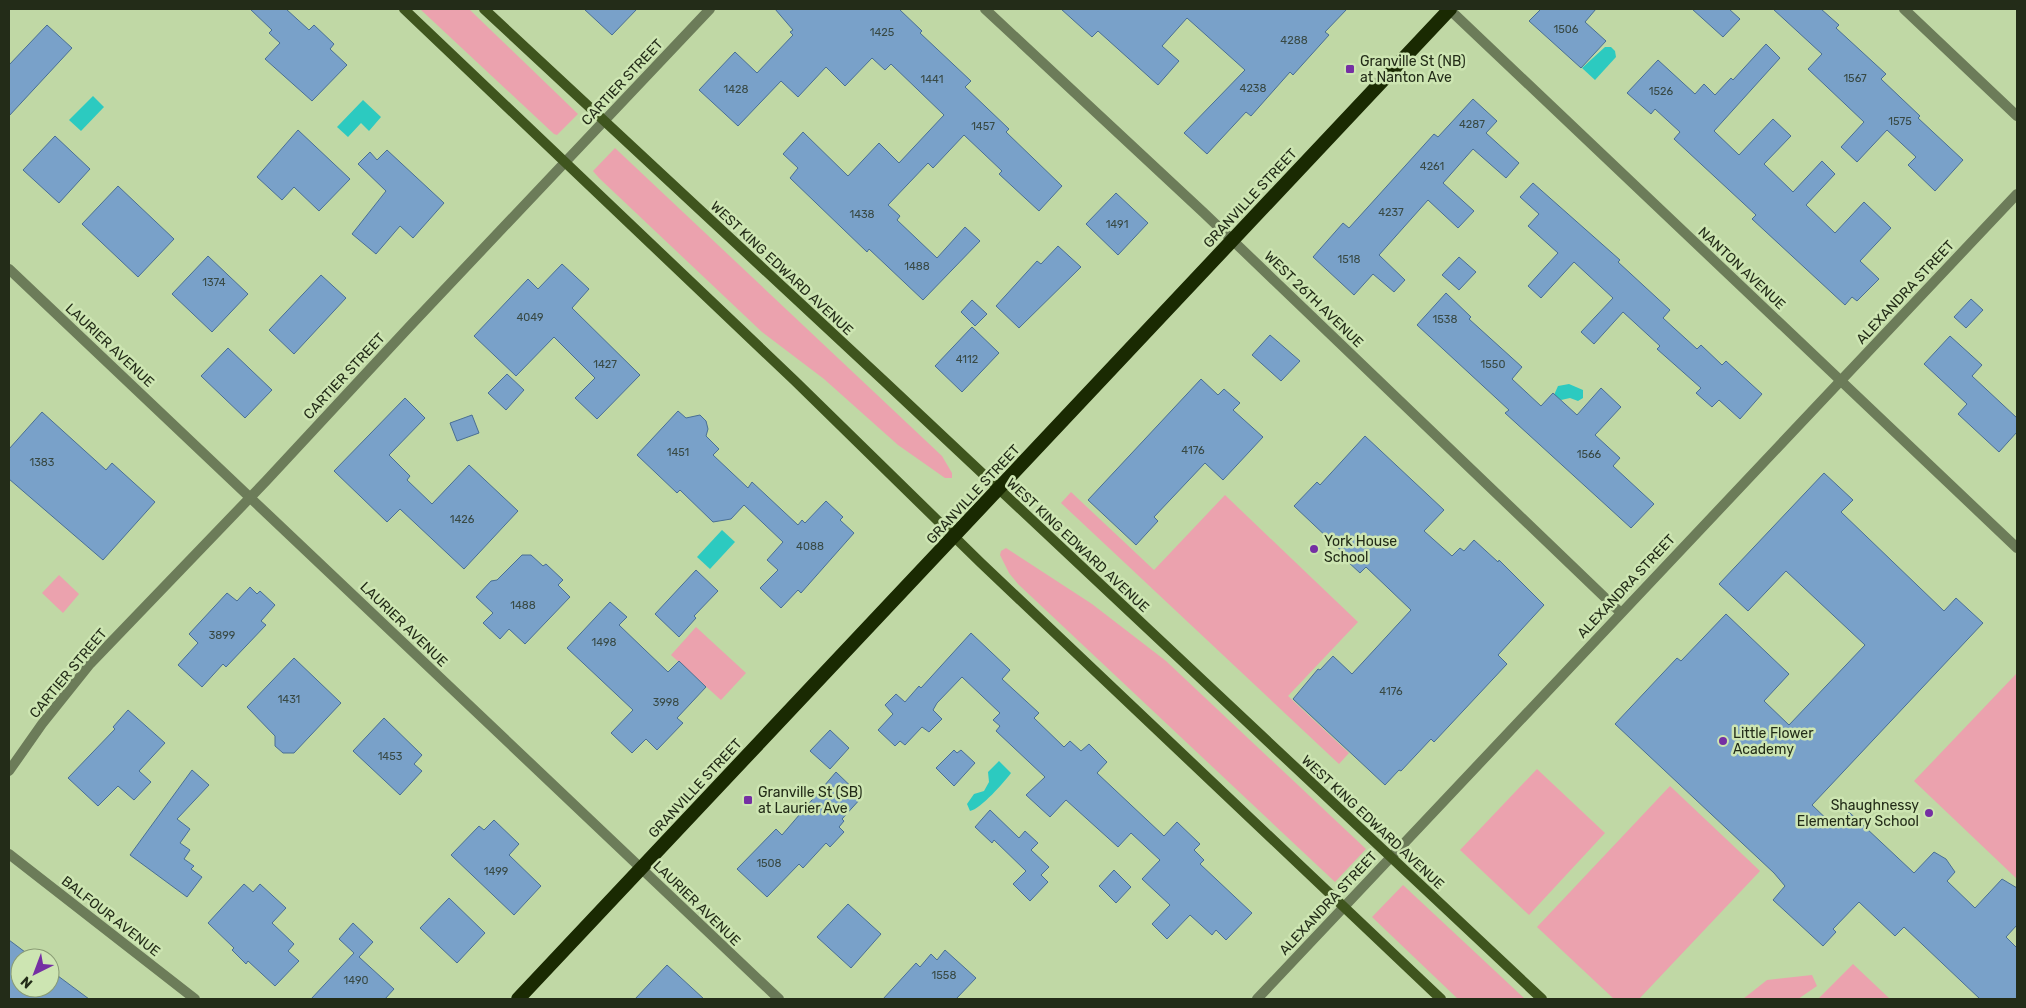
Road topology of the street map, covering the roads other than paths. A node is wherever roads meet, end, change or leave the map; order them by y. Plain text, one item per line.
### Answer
1 (404, 9) edge
2 (484, 9) edge
3 (710, 9) edge
4 (985, 9) edge
5 (1450, 9) edge
6 (1904, 9) edge
7 (2017, 116) edge
8 (604, 122) junction
9 (566, 162) junction
10 (2017, 194) edge
11 (1233, 241) junction
12 (9, 269) edge
13 (1840, 380) junction
14 (999, 489) junction
15 (251, 497) junction
16 (954, 538) junction
17 (2017, 548) edge
18 (1620, 612) junction
19 (9, 771) edge
20 (9, 854) edge
21 (1390, 857) junction
22 (641, 869) junction
23 (1344, 907) junction
24 (195, 999) edge
25 (518, 999) edge
26 (779, 999) edge
27 (1257, 999) edge
28 (1442, 999) edge
29 (1542, 999) edge

1 - 9 main road
2 - 8 main road, WEST KING EDWARD AVENUE
3 - 8 street, CARTIER STREET
4 - 11 street, WEST 26TH AVENUE
5 - 11 highway, GRANVILLE STREET
5 - 13 street, NANTON AVENUE
6 - 7 street
8 - 9 street, CARTIER STREET
8 - 14 main road, WEST KING EDWARD AVENUE
9 - 15 street, CARTIER STREET
9 - 16 main road
10 - 13 street, ALEXANDRA STREET
11 - 14 highway, GRANVILLE STREET
11 - 18 street, WEST 26TH AVENUE
12 - 15 street, LAURIER AVENUE
13 - 17 street, NANTON AVENUE
13 - 18 street, ALEXANDRA STREET
14 - 16 highway, GRANVILLE STREET
14 - 21 main road, WEST KING EDWARD AVENUE
15 - 19 street, CARTIER STREET
15 - 22 street, LAURIER AVENUE
16 - 22 highway, GRANVILLE STREET
16 - 23 main road
18 - 21 street, ALEXANDRA STREET
20 - 24 street, BALFOUR AVENUE
21 - 23 street, ALEXANDRA STREET
21 - 29 main road, WEST KING EDWARD AVENUE
22 - 25 highway, GRANVILLE STREET
22 - 26 street, LAURIER AVENUE
23 - 27 street, ALEXANDRA STREET
23 - 28 main road

